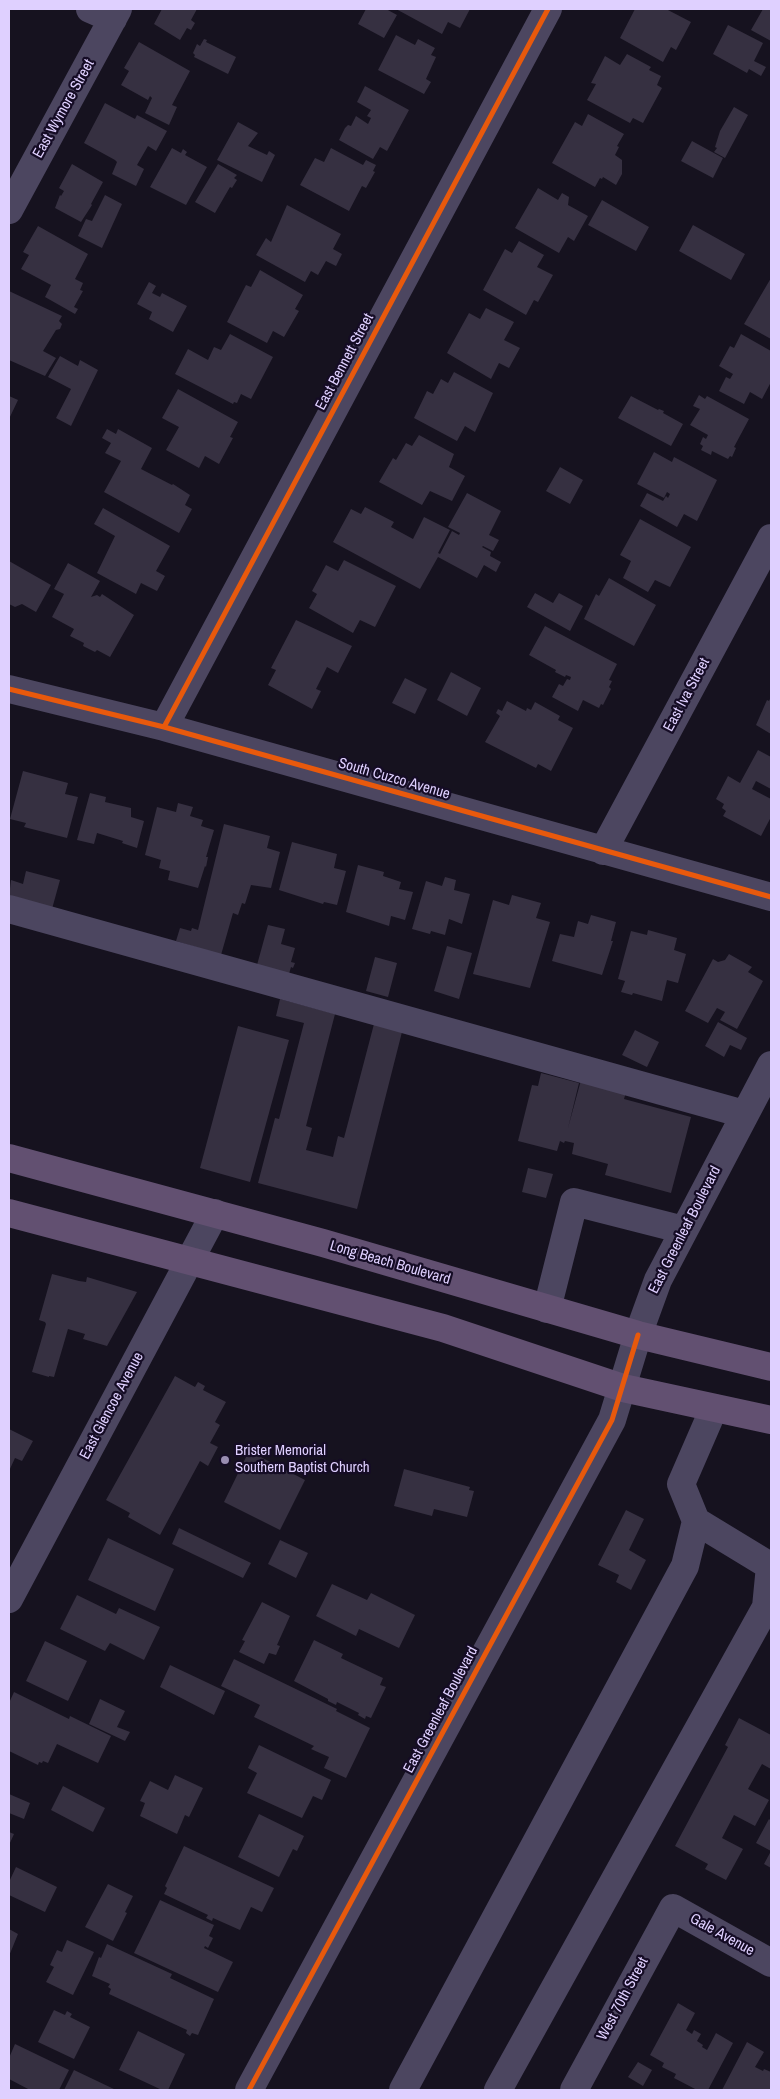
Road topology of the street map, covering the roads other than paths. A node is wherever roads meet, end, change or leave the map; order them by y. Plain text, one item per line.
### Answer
1 (548, 9) edge
2 (107, 12) edge
3 (9, 210) edge
4 (771, 538) edge
5 (9, 689) edge
6 (164, 726) junction
7 (603, 851) junction
8 (771, 897) edge
9 (9, 909) edge
10 (771, 1065) edge
11 (744, 1114) junction
12 (9, 1158) edge
13 (9, 1213) edge
14 (215, 1213) junction
15 (684, 1230) junction
16 (189, 1260) junction
17 (547, 1309) junction
18 (638, 1336) junction
19 (771, 1367) edge
20 (623, 1388) junction
21 (714, 1408) junction
22 (771, 1420) edge
23 (696, 1521) junction
24 (9, 1599) edge
25 (673, 1908) joint
26 (771, 1963) edge
27 (249, 2090) edge
28 (403, 2090) edge
29 (498, 2090) edge
30 (574, 2090) edge

1 - 6 street, East Bennett Street
2 - 3 street, East Wymore Street
4 - 7 street, East Iva Street
5 - 6 street, South Cuzco Avenue
6 - 7 street, South Cuzco Avenue
7 - 8 street, South Cuzco Avenue
9 - 11 street
10 - 11 street, East Greenleaf Boulevard
11 - 15 street, East Greenleaf Boulevard
12 - 14 main road, Long Beach Boulevard
13 - 16 main road
14 - 16 street, East Glencoe Avenue
14 - 17 main road, Long Beach Boulevard
15 - 17 street
15 - 18 street, East Greenleaf Boulevard
16 - 20 main road
16 - 24 street, East Glencoe Avenue
17 - 18 main road, Long Beach Boulevard
18 - 19 main road, Long Beach Boulevard
18 - 20 street, East Greenleaf Boulevard
20 - 21 main road
20 - 27 street, East Greenleaf Boulevard
21 - 22 main road
21 - 23 street
23 - 28 street
23 - 29 street
25 - 26 street, Gale Avenue
25 - 30 street, West 70th Street

